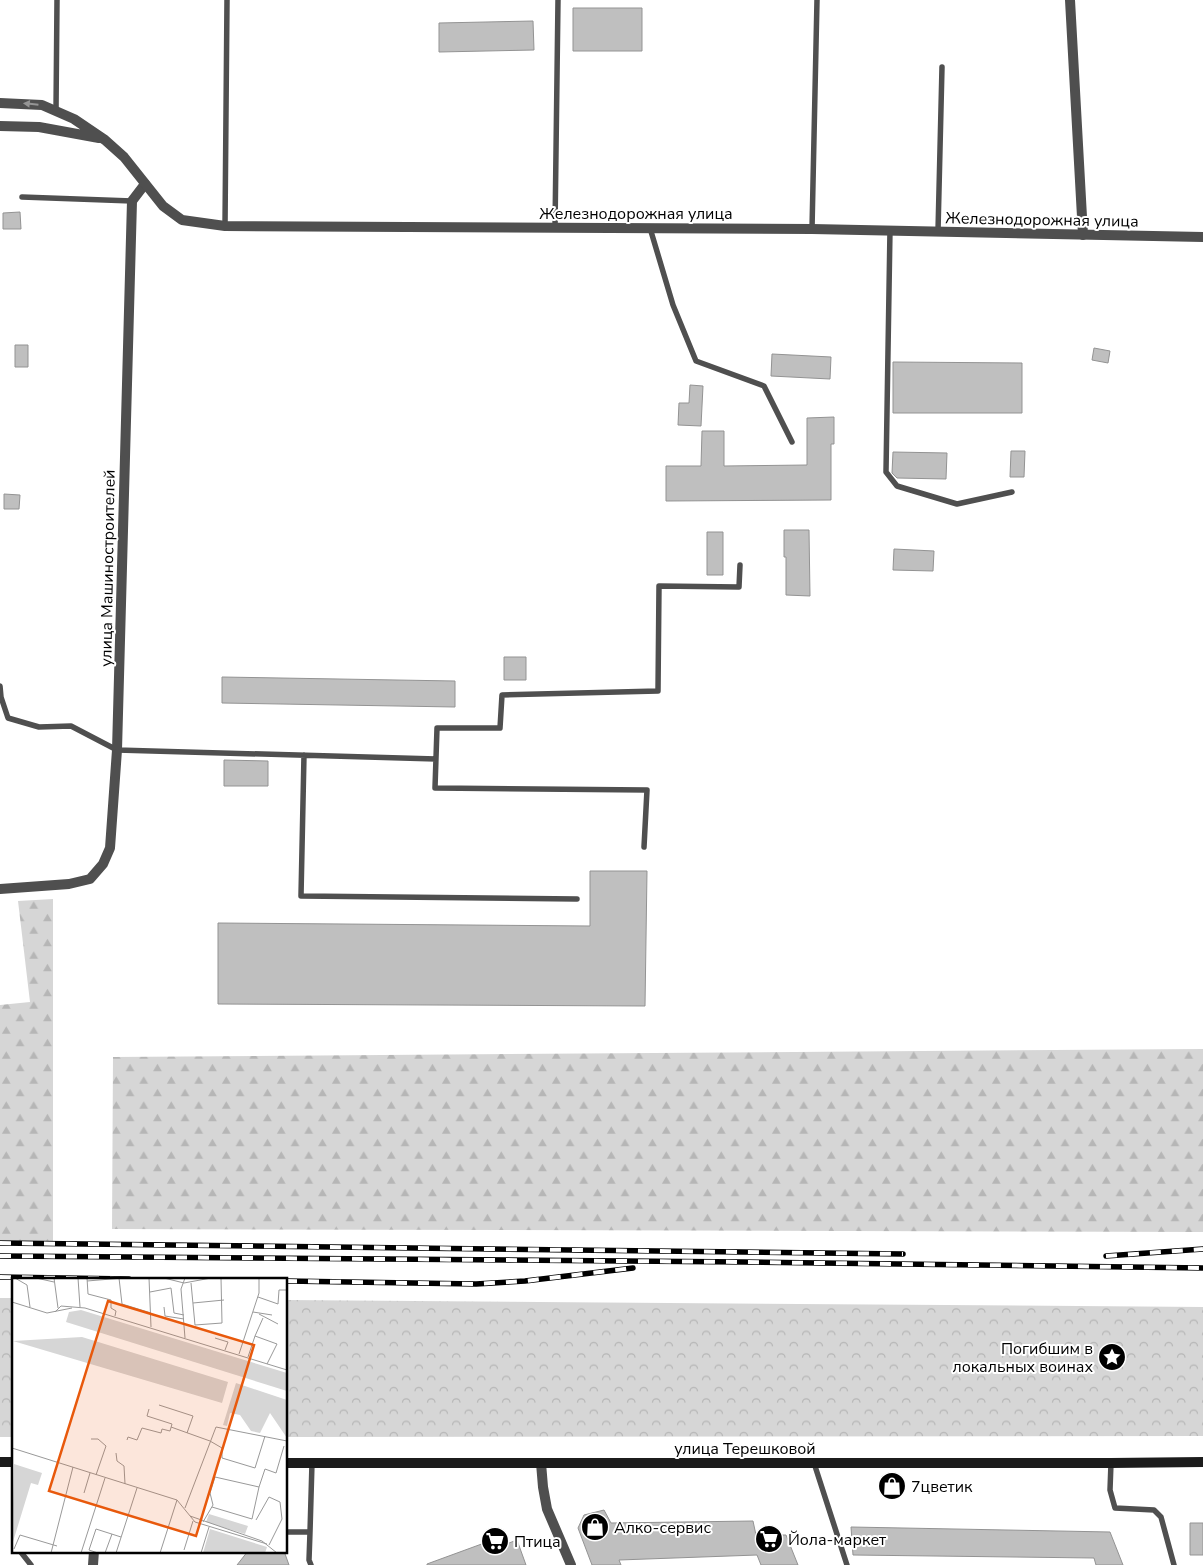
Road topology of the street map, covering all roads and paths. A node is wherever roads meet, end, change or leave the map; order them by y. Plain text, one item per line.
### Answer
1 (58, 0) edge
2 (227, 0) edge
3 (558, 0) edge
4 (817, 0) edge
5 (1070, 0) edge
6 (942, 67) dead end
7 (0, 103) edge
8 (56, 111) junction
9 (0, 126) edge
10 (105, 140) junction
11 (144, 184) junction
12 (22, 197) dead end
13 (132, 201) junction
14 (225, 226) junction
15 (555, 228) junction
16 (650, 228) junction
17 (812, 229) junction
18 (890, 230) junction
19 (938, 231) junction
20 (1084, 235) junction
21 (1203, 237) edge
22 (792, 442) dead end
23 (1012, 492) dead end
24 (740, 565) dead end
25 (0, 686) edge
26 (117, 750) junction
27 (304, 756) junction
28 (436, 759) junction
29 (644, 847) dead end
30 (0, 889) edge
31 (577, 898) dead end
32 (1203, 1462) edge
33 (288, 1463) edge
34 (312, 1463) junction
35 (541, 1463) junction
36 (814, 1463) junction
37 (1111, 1463) junction
38 (288, 1532) edge
39 (310, 1532) junction
40 (21, 1552) edge
41 (94, 1552) edge
42 (31, 1565) edge
43 (94, 1565) edge
44 (311, 1565) edge
45 (571, 1565) edge
46 (847, 1565) edge
47 (1174, 1565) edge

1 - 8 lane
2 - 14 lane
3 - 15 lane
4 - 17 lane
5 - 20 street
6 - 19 lane
8 -> 7 street, Железнодорожная улица
8 - 10 street, Железнодорожная улица
9 - 10 street
10 - 11 street, Железнодорожная улица
11 - 13 street
11 - 14 street, Железнодорожная улица
12 - 13 lane
13 - 26 street, улица Машиностроителей
14 - 15 street, Железнодорожная улица
15 - 16 street, Железнодорожная улица
16 - 17 street, Железнодорожная улица
16 - 22 lane
17 - 18 street, Железнодорожная улица
18 - 19 street, Железнодорожная улица
18 - 23 lane
19 - 20 street, Железнодорожная улица
20 - 21 street, Железнодорожная улица
24 - 28 lane
25 - 26 lane
26 - 27 lane
26 - 30 street, улица Машиностроителей
27 - 28 lane
27 - 31 lane
28 - 29 lane
32 - 37 main road, улица Терешковой
33 - 34 main road, улица Терешковой
34 - 35 main road, улица Терешковой
34 - 39 lane
35 - 36 main road, улица Терешковой
35 - 45 street
36 - 37 main road, улица Терешковой
36 - 46 lane
37 - 47 lane
38 - 39 lane
39 - 44 lane
40 - 42 lane
41 - 43 street

